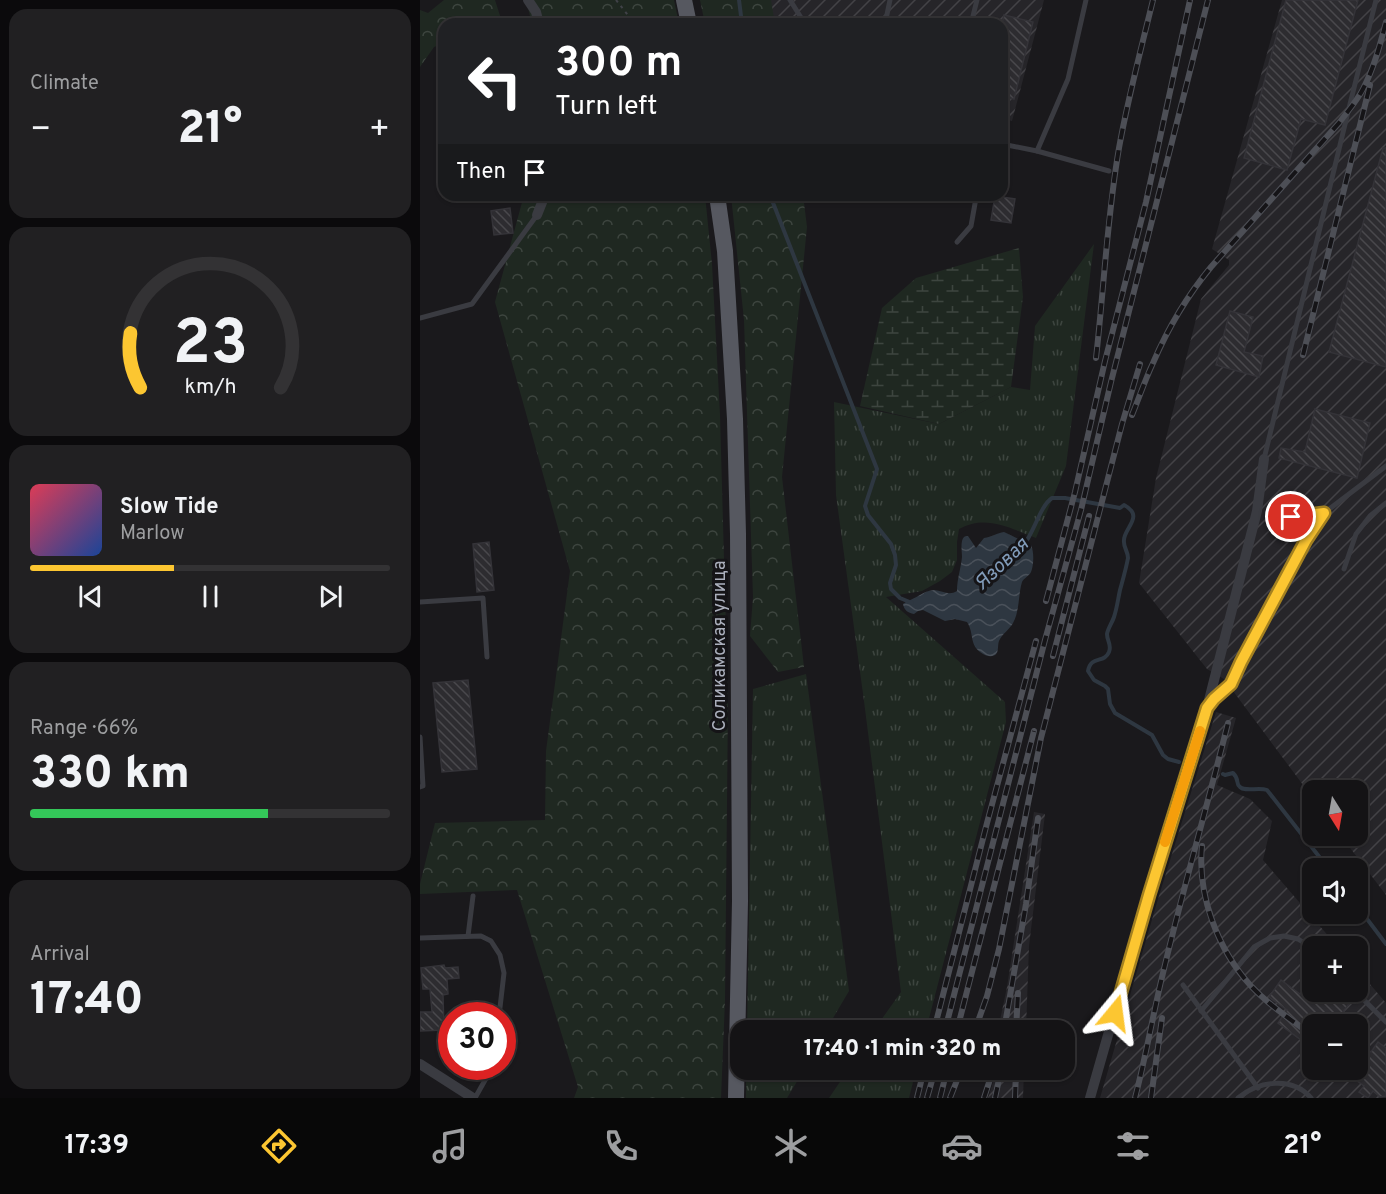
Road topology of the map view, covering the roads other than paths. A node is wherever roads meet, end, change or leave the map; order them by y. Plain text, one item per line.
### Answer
1 (528, 0) edge
2 (684, 0) edge
3 (790, 0) edge
4 (890, 0) edge
5 (977, 0) edge
6 (1086, 0) edge
7 (1376, 0) edge
8 (538, 18) edge
9 (688, 18) edge
10 (801, 18) edge
11 (886, 18) edge
12 (972, 18) edge
13 (1008, 145) edge
14 (1037, 151) junction
15 (1109, 171) dead end
16 (542, 201) edge
17 (718, 201) edge
18 (974, 201) edge
19 (537, 215) joint
20 (957, 242) dead end
21 (420, 318) edge
22 (1264, 459) joint
23 (1386, 466) edge
24 (1386, 503) edge
25 (1324, 513) junction
26 (1278, 521) dead end
27 (1344, 569) dead end
28 (420, 602) edge
29 (487, 657) dead end
30 (1207, 708) junction
31 (420, 737) edge
32 (420, 787) edge
33 (473, 896) dead end
34 (468, 936) junction
35 (420, 938) edge
36 (1302, 942) edge
37 (1183, 986) dead end
38 (501, 1002) edge
39 (1366, 1002) edge
40 (1201, 1011) junction
41 (1386, 1022) edge
42 (420, 1064) edge
43 (485, 1080) edge
44 (1258, 1088) junction
45 (474, 1098) edge
46 (736, 1098) edge
47 (1090, 1098) edge
48 (1238, 1098) edge
49 (1311, 1098) edge

1 - 8 street
2 - 9 main road
3 - 10 lane
4 - 11 lane
5 - 12 lane
6 - 14 lane
7 - 22 lane
13 - 14 lane
14 - 15 lane
16 - 19 street
17 - 46 main road, Соликамская улица
18 - 20 lane
19 - 21 lane
22 - 30 street
23 - 25 lane
24 - 27 lane
25 - 26 lane
25 - 30 street
28 - 29 lane
30 - 47 street
31 - 32 lane
33 - 34 lane
34 - 35 lane
34 - 38 lane
36 - 40 lane
37 - 40 lane
39 - 41 lane
40 - 44 lane
42 - 45 street
43 - 45 lane
44 - 48 lane
44 - 49 lane

